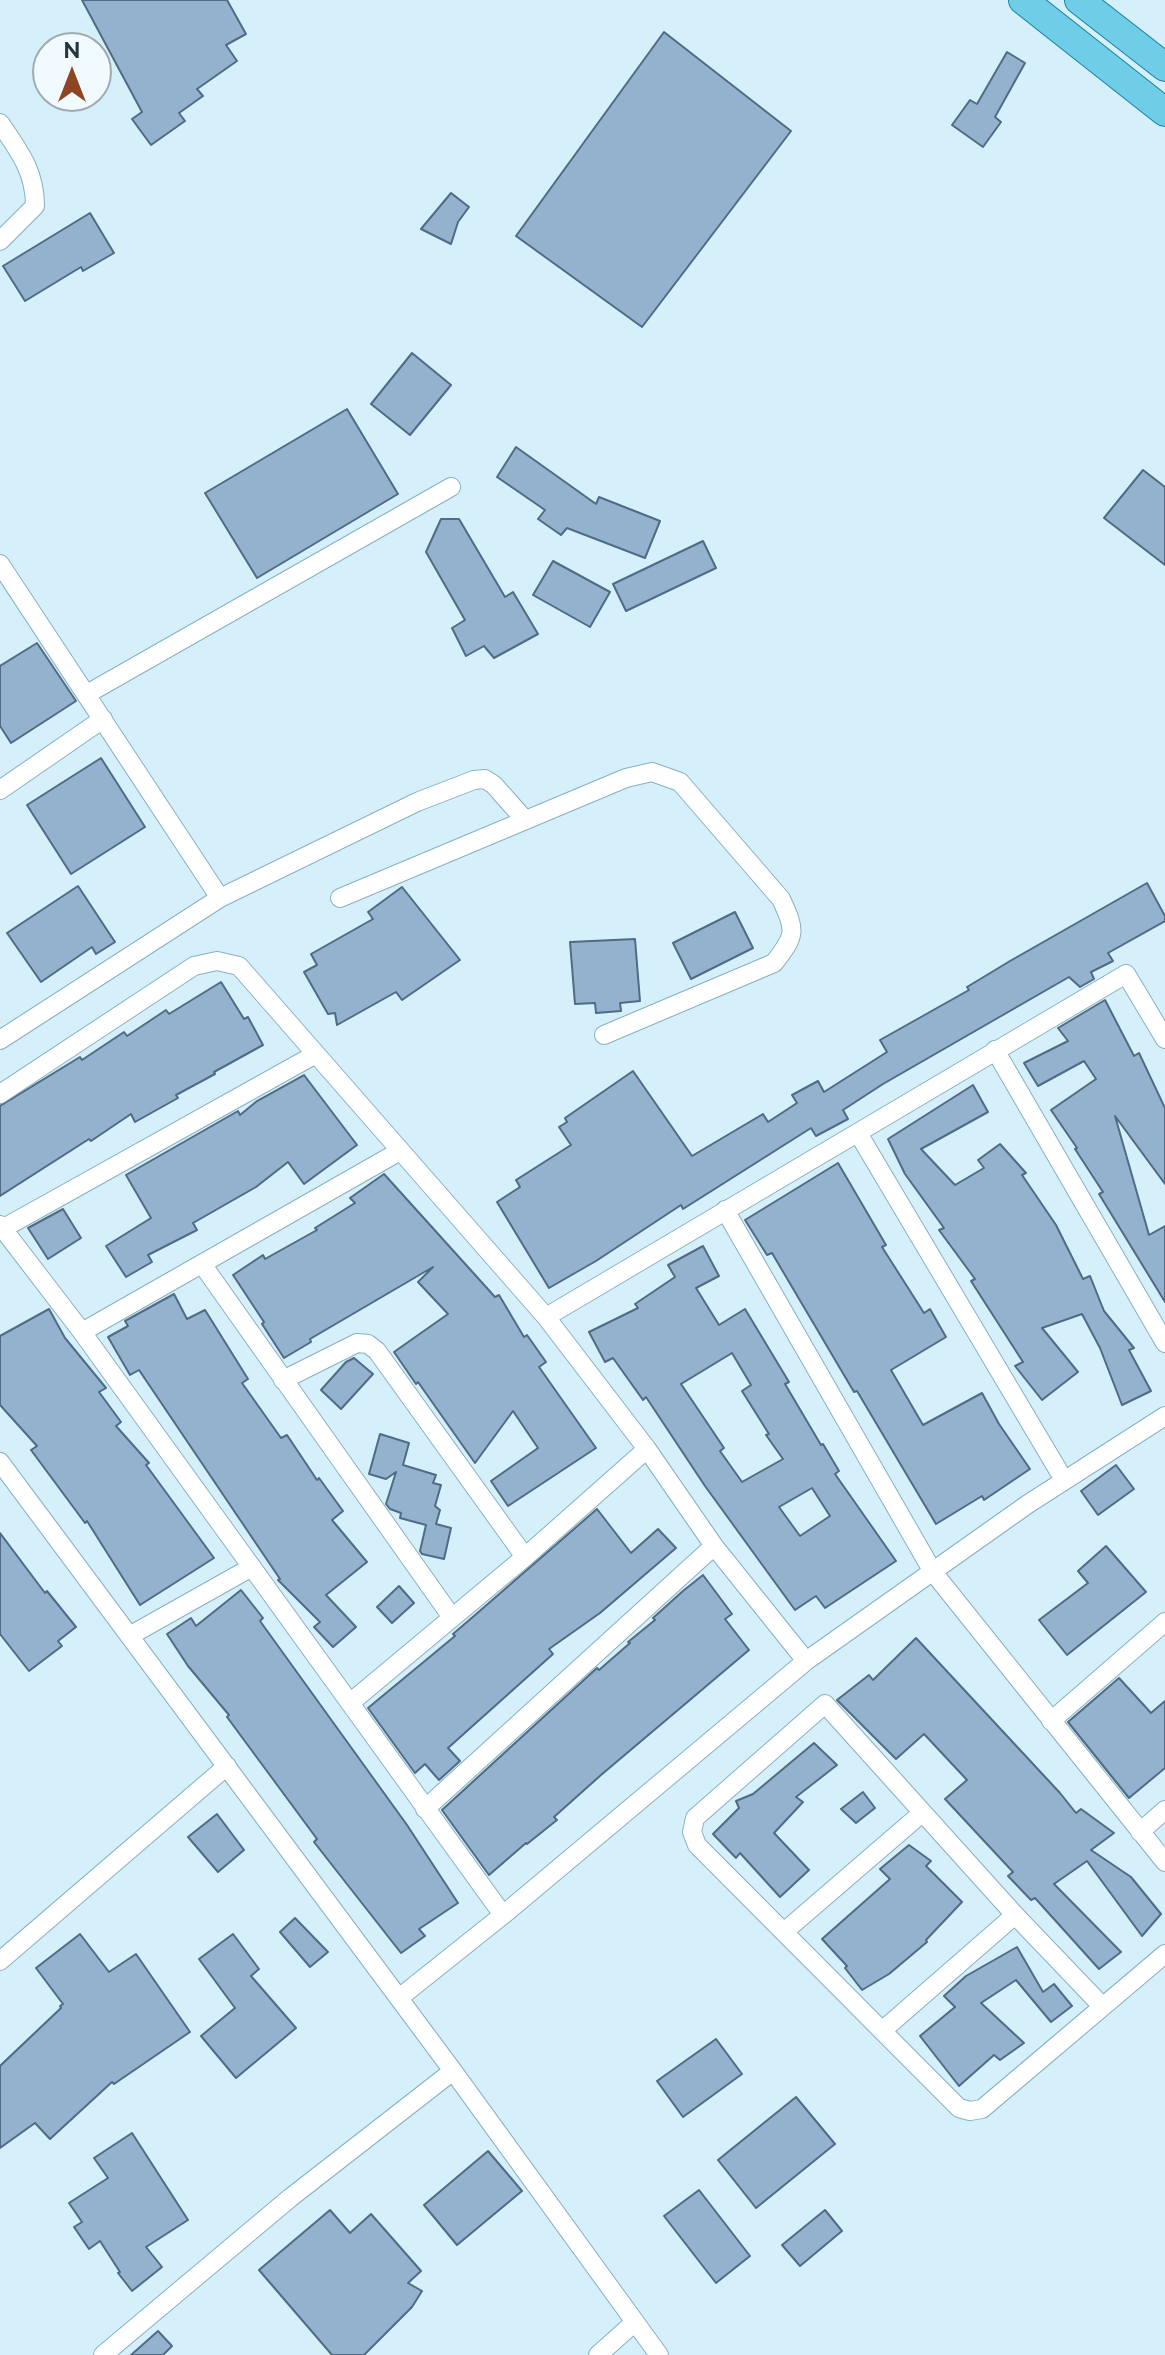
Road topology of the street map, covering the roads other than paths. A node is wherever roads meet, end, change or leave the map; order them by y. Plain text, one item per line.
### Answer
1 (1023, 0) edge
2 (1079, 0) edge
3 (1165, 67) edge
4 (1165, 112) edge
5 (0, 123) edge
6 (0, 241) edge
7 (451, 487) dead end
8 (0, 564) edge
9 (87, 694) junction
10 (103, 719) junction
11 (0, 790) edge
12 (525, 820) junction
13 (220, 898) junction
14 (340, 898) dead end
15 (604, 1035) dead end
16 (1165, 1039) edge
17 (0, 1040) edge
18 (995, 1050) junction
19 (316, 1054) junction
20 (0, 1094) edge
21 (858, 1133) junction
22 (400, 1151) junction
23 (725, 1210) junction
24 (1, 1227) edge
25 (202, 1264) junction
26 (546, 1317) junction
27 (82, 1332) junction
28 (1165, 1343) edge
29 (283, 1380) junction
30 (1165, 1416) edge
31 (647, 1449) junction
32 (0, 1462) edge
33 (1064, 1480) junction
34 (714, 1546) junction
35 (525, 1557) junction
36 (252, 1567) junction
37 (933, 1572) junction
38 (451, 1616) junction
39 (1165, 1622) edge
40 (131, 1635) junction
41 (806, 1661) junction
42 (350, 1703) junction
43 (1051, 1721) junction
44 (227, 1766) junction
45 (425, 1809) junction
46 (1165, 1810) edge
47 (922, 1813) junction
48 (1140, 1832) junction
49 (1165, 1862) edge
50 (503, 1915) junction
51 (1015, 1915) junction
52 (785, 1931) junction
53 (1165, 1954) edge
54 (0, 1961) edge
55 (399, 1998) junction
56 (1102, 2006) junction
57 (883, 2030) junction
58 (453, 2071) junction
59 (635, 2322) junction
60 (103, 2355) edge
61 (598, 2355) edge
62 (659, 2355) edge

1 - 4 main road
2 - 3 main road
5 - 6 street
7 - 9 street
8 - 9 street
9 - 10 street
10 - 11 street
10 - 13 street
12 - 13 street
12 - 14 street
12 - 15 street
13 - 17 street
16 - 18 street
18 - 21 street
18 - 28 street
19 - 20 street
19 - 22 street
19 - 24 street
21 - 23 street
21 - 33 street
22 - 25 street
22 - 26 street
23 - 26 street
23 - 37 street
24 - 27 street
25 - 27 street
25 - 29 street
26 - 31 street
27 - 36 street
29 - 35 street
29 - 38 street
30 - 33 street
31 - 34 street
31 - 35 street
32 - 40 street
33 - 37 street
34 - 41 street
34 - 45 street
35 - 38 street
36 - 40 street
36 - 42 street
37 - 41 street
37 - 43 street
38 - 42 street
39 - 43 street
40 - 44 street
41 - 50 street
42 - 45 street
43 - 48 street
44 - 54 street
44 - 55 street
45 - 50 street
46 - 48 street
47 - 51 street
47 - 52 street
47 - 52 street
48 - 49 street
50 - 55 street
51 - 56 street
51 - 57 street
52 - 57 street
53 - 56 street
55 - 58 street
56 - 57 street
58 - 59 street
58 - 60 street
59 - 61 street
59 - 62 street

